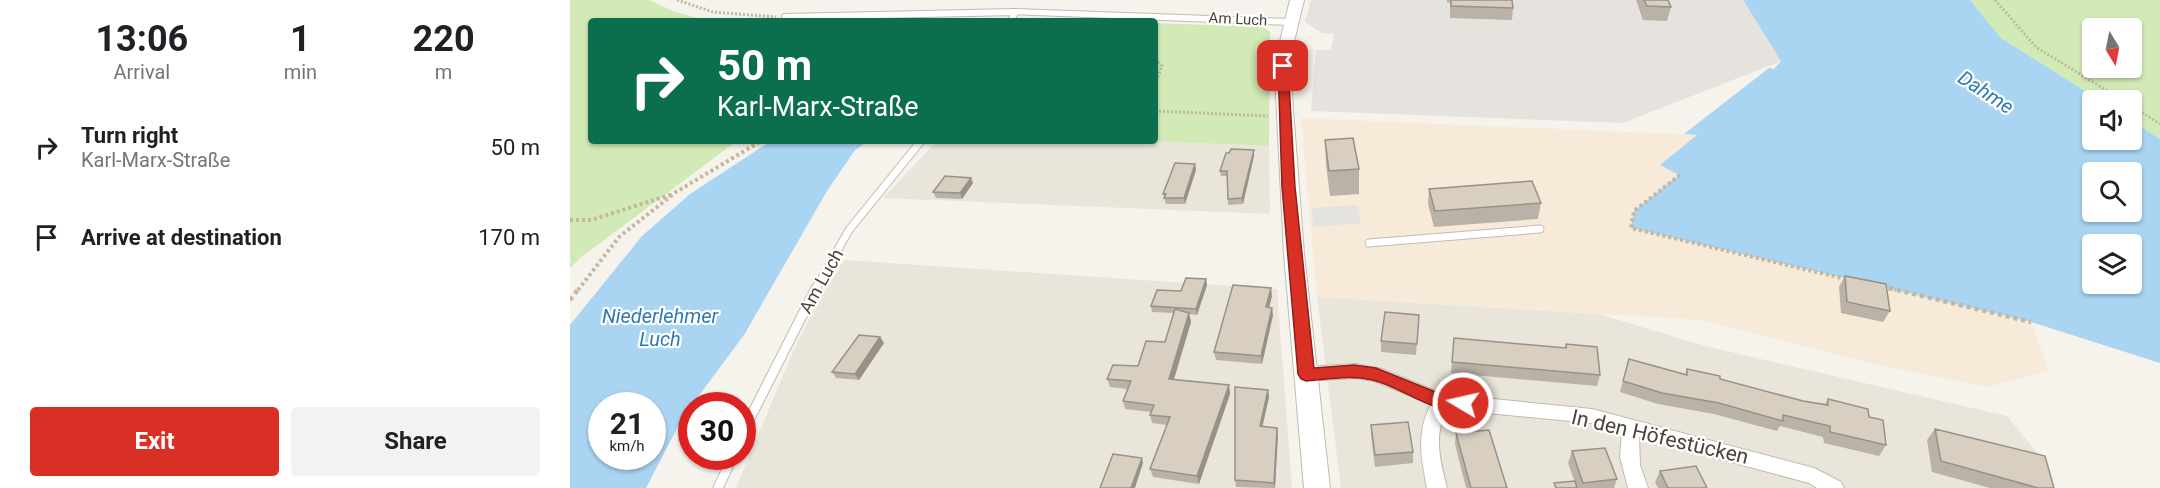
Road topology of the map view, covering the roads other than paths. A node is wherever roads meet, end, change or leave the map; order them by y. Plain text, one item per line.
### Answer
1 (1297, 0) edge
2 (785, 17) road end
3 (1013, 17) edge
4 (1069, 18) edge
5 (1158, 20) edge
6 (1291, 22) junction
7 (918, 144) edge
8 (1540, 229) dead end
9 (1369, 243) dead end
10 (1306, 374) junction
11 (1442, 401) junction
12 (756, 406) edge
13 (1632, 425) junction
14 (726, 470) edge
15 (718, 488) edge
16 (1317, 488) edge
17 (1437, 488) edge
18 (1638, 488) edge
19 (1834, 488) edge

1 - 6 street
2 - 3 lane
3 - 4 street, Am Luch
5 - 6 street, Am Luch
6 - 10 street
7 - 12 lane, Am Luch
8 - 9 lane
10 - 11 street, In den Höfestücken
10 - 16 street
11 - 13 street, In den Höfestücken
11 - 17 street
13 - 18 street
13 - 19 street, In den Höfestücken
14 - 15 lane

